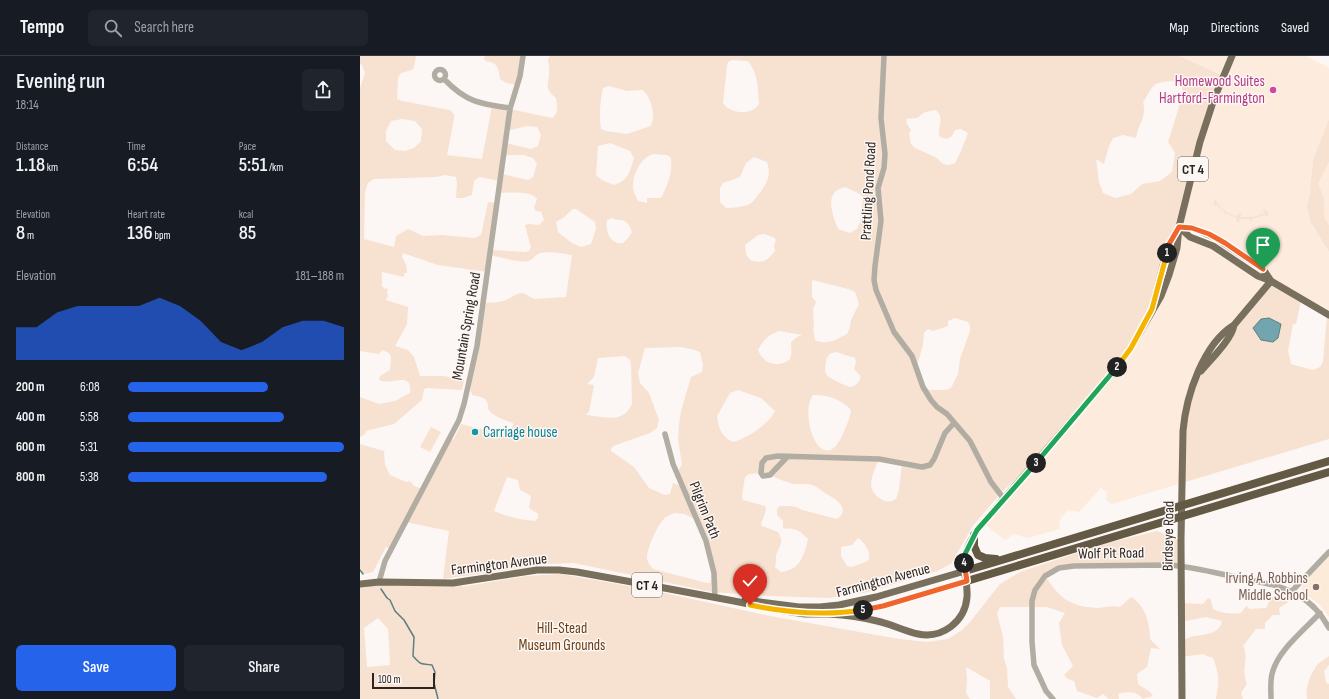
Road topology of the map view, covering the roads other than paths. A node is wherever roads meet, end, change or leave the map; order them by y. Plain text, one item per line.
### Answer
1 (523, 56) edge
2 (884, 56) edge
3 (1232, 56) edge
4 (444, 79) dead end
5 (510, 108) junction
6 (1179, 227) junction
7 (1271, 281) junction
8 (1329, 315) edge
9 (954, 423) junction
10 (665, 434) dead end
11 (787, 457) junction
12 (1329, 460) edge
13 (1329, 472) edge
14 (1004, 499) junction
15 (974, 535) junction
16 (1329, 552) edge
17 (1005, 558) junction
18 (1181, 566) junction
19 (965, 571) junction
20 (967, 581) junction
21 (379, 582) junction
22 (360, 584) edge
23 (1292, 592) junction
24 (714, 597) junction
25 (734, 601) junction
26 (1320, 613) junction
27 (829, 614) junction
28 (1329, 628) edge
29 (1053, 699) edge
30 (1182, 699) edge
31 (1271, 699) edge

1 - 5 street, Mountain Spring Road
2 - 9 street, Prattling Pond Road
3 - 6 main road, CT 4
4 - 5 street
5 - 21 street, Mountain Spring Road
6 - 7 main road
6 - 14 main road, CT 4
7 - 8 main road
7 - 18 main road, Birdseye Road
9 - 11 street
9 - 14 street, Prattling Pond Road
10 - 24 street, Pilgrim Path
11 - 11 street
12 - 17 highway
13 - 20 highway
14 - 15 main road, CT 4
15 - 17 highway
15 - 19 main road, CT 4
16 - 23 street
17 - 19 highway
18 - 23 street, Wolf Pit Road
18 - 29 street, Wolf Pit Road
18 - 30 main road, Birdseye Road
19 - 20 main road, CT 4
19 - 25 main road, Farmington Avenue / CT 4
20 - 27 main road, Farmington Avenue
20 - 27 main road, CT 4
21 - 22 main road, Farmington Avenue / CT 4
21 - 24 main road, Farmington Avenue / CT 4
23 - 26 street, Wolf Pit Road
24 - 25 main road, Farmington Avenue / CT 4
25 - 27 main road, Farmington Avenue / CT 4
26 - 28 street, Wolf Pit Road
26 - 31 street

